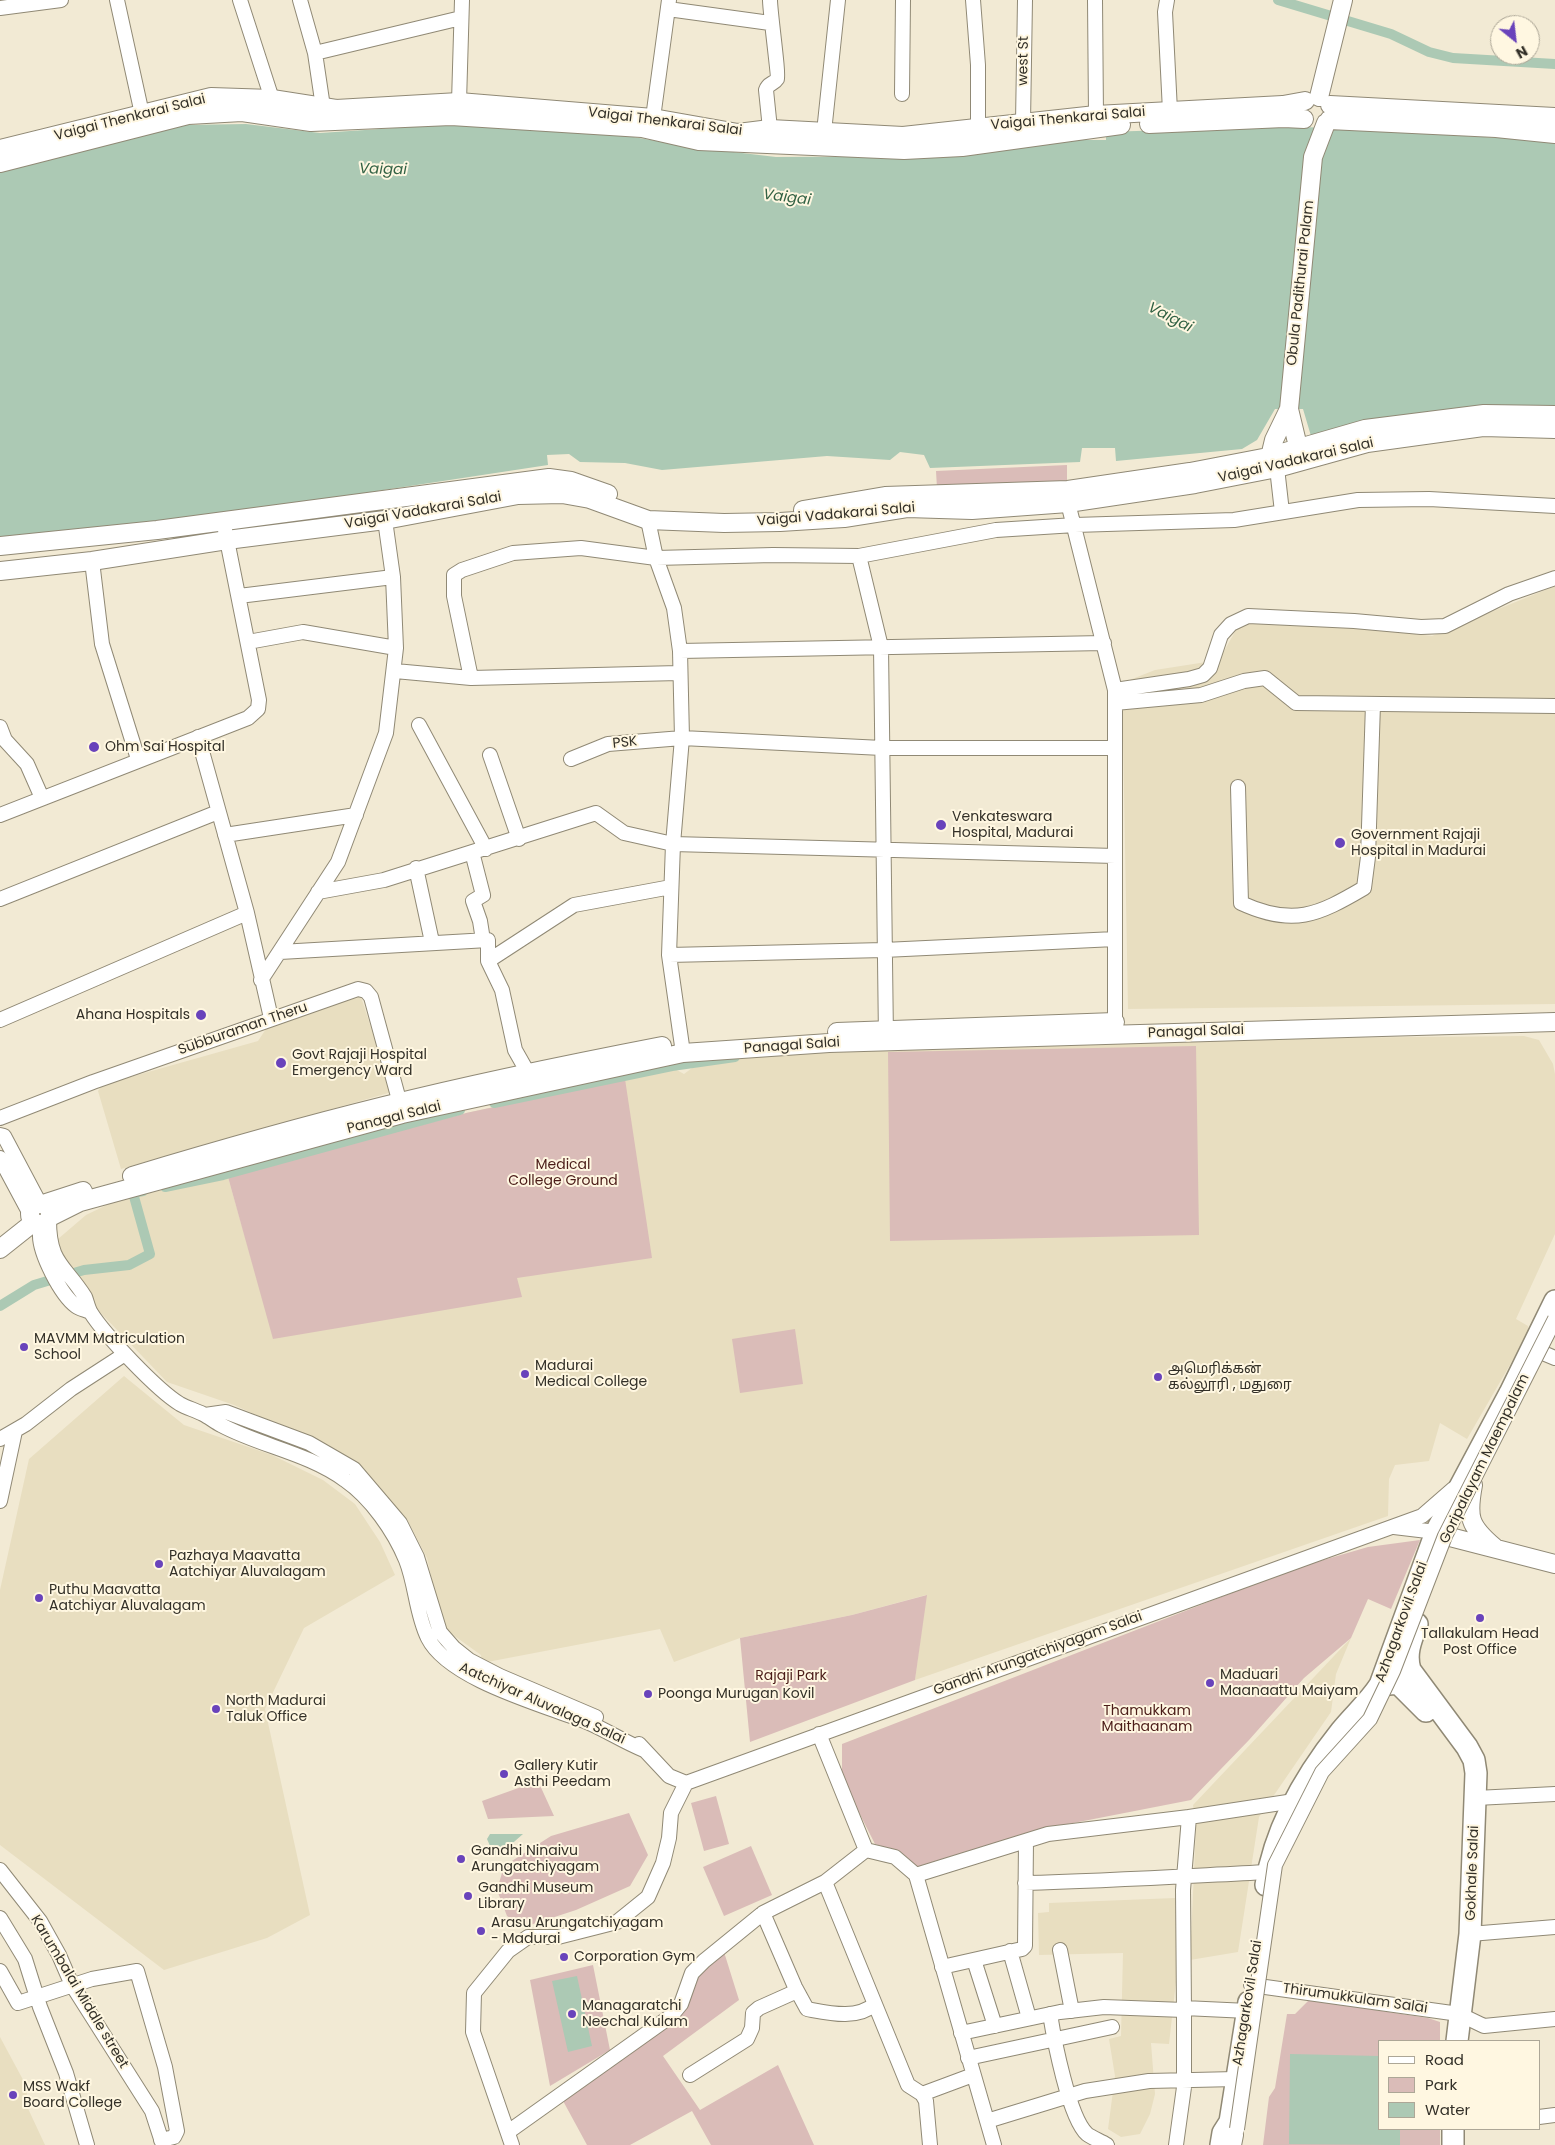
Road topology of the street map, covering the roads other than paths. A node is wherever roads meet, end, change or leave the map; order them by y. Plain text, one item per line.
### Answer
1 (61, 0) edge
2 (117, 0) edge
3 (240, 0) edge
4 (300, 0) edge
5 (462, 0) edge
6 (770, 0) edge
7 (838, 0) edge
8 (903, 0) edge
9 (973, 0) edge
10 (1025, 0) edge
11 (1095, 0) edge
12 (1168, 0) edge
13 (23, 2) edge
14 (668, 4) edge
15 (0, 8) edge
16 (1339, 12) edge
17 (461, 18) junction
18 (770, 22) junction
19 (315, 53) junction
20 (902, 94) dead end
21 (272, 99) junction
22 (459, 102) junction
23 (323, 107) junction
24 (1322, 109) junction
25 (1170, 111) junction
26 (142, 114) junction
27 (1096, 115) junction
28 (1555, 117) edge
29 (653, 118) junction
30 (1305, 121) junction
31 (1023, 122) junction
32 (978, 127) junction
33 (770, 129) junction
34 (824, 132) junction
35 (1555, 134) edge
36 (0, 150) edge
37 (1313, 157) junction
38 (0, 163) edge
39 (1289, 409) junction
40 (1555, 415) edge
41 (1555, 429) edge
42 (1300, 451) junction
43 (1271, 465) junction
44 (1068, 497) junction
45 (1555, 506) edge
46 (1282, 512) junction
47 (223, 520) junction
48 (385, 520) junction
49 (648, 520) junction
50 (1075, 525) junction
51 (227, 540) junction
52 (0, 546) edge
53 (859, 556) junction
54 (656, 558) junction
55 (92, 561) junction
56 (0, 570) edge
57 (393, 577) junction
58 (1555, 578) edge
59 (238, 596) junction
60 (248, 642) junction
61 (1104, 644) junction
62 (881, 647) junction
63 (396, 648) junction
64 (680, 651) junction
65 (395, 671) junction
66 (679, 673) junction
67 (471, 678) junction
68 (1115, 696) junction
69 (1373, 704) junction
70 (1555, 706) edge
71 (419, 725) dead end
72 (0, 727) edge
73 (198, 738) junction
74 (682, 738) junction
75 (882, 748) junction
76 (1115, 748) junction
77 (490, 754) dead end
78 (138, 759) junction
79 (571, 759) dead end
80 (1238, 788) dead end
81 (42, 798) junction
82 (218, 812) junction
83 (0, 815) edge
84 (356, 815) junction
85 (225, 834) junction
86 (519, 839) junction
87 (673, 844) junction
88 (883, 849) junction
89 (479, 851) junction
90 (1115, 856) junction
91 (416, 868) junction
92 (671, 886) junction
93 (318, 892) junction
94 (0, 899) edge
95 (247, 913) junction
96 (483, 940) junction
97 (1115, 940) junction
98 (432, 942) junction
99 (884, 950) junction
100 (280, 952) junction
101 (669, 955) junction
102 (488, 961) junction
103 (261, 980) junction
104 (271, 1018) junction
105 (0, 1020) edge
106 (1116, 1022) joint
107 (1555, 1022) edge
108 (886, 1035) junction
109 (683, 1048) junction
110 (531, 1079) junction
111 (401, 1108) junction
112 (0, 1118) edge
113 (0, 1135) edge
114 (0, 1158) edge
115 (41, 1215) junction
116 (0, 1249) edge
117 (1555, 1301) edge
118 (1555, 1319) edge
119 (1555, 1330) edge
120 (125, 1354) junction
121 (1549, 1356) edge
122 (15, 1432) junction
123 (0, 1439) edge
124 (1471, 1478) junction
125 (0, 1501) edge
126 (1391, 1527) junction
127 (1443, 1535) junction
128 (1496, 1549) junction
129 (1555, 1564) edge
130 (1410, 1670) joint
131 (1380, 1684) junction
132 (1442, 1715) junction
133 (820, 1734) junction
134 (686, 1783) junction
135 (1555, 1794) edge
136 (1476, 1798) junction
137 (1294, 1802) junction
138 (1189, 1817) junction
139 (1026, 1841) junction
140 (866, 1850) junction
141 (0, 1870) edge
142 (1268, 1872) junction
143 (916, 1875) junction
144 (1183, 1875) junction
145 (825, 1882) junction
146 (1025, 1883) junction
147 (764, 1913) junction
148 (0, 1918) edge
149 (1555, 1927) edge
150 (1470, 1934) junction
151 (1060, 1950) dead end
152 (1010, 1951) junction
153 (974, 1960) junction
154 (942, 1968) junction
155 (0, 1971) edge
156 (72, 1985) junction
157 (1251, 1985) junction
158 (797, 1991) junction
159 (38, 1998) junction
160 (875, 2004) junction
161 (1184, 2009) junction
162 (1072, 2011) junction
163 (1248, 2011) junction
164 (1050, 2014) junction
165 (1459, 2014) junction
166 (1029, 2018) junction
167 (1555, 2019) edge
168 (995, 2026) junction
169 (1112, 2027) dead end
170 (961, 2033) junction
171 (1055, 2040) junction
172 (1457, 2040) edge
173 (968, 2058) junction
174 (690, 2075) dead end
175 (973, 2075) junction
176 (1236, 2079) junction
177 (1185, 2080) junction
178 (922, 2094) junction
179 (1069, 2096) junction
180 (1555, 2115) edge
181 (1540, 2117) edge
182 (986, 2121) junction
183 (1453, 2130) edge
184 (1233, 2132) edge
185 (510, 2138) edge
186 (162, 2142) edge
187 (87, 2145) edge
188 (930, 2145) edge
189 (994, 2145) edge
190 (1108, 2145) edge
191 (1176, 2145) edge
192 (1221, 2145) edge
193 (1453, 2145) edge

1 - 13 street
2 - 26 street
3 - 21 street
4 - 19 street
5 - 17 street
6 - 18 street
7 - 34 street
8 - 20 street
9 - 32 street
10 - 31 street, west St
11 - 27 street
12 - 25 street
13 - 15 street
14 - 18 street
14 - 29 street
16 - 24 main road
17 - 19 street
17 - 22 street
18 - 33 street
19 - 23 street
21 - 23 main road, Vaigai Thenkarai Salai
21 - 26 main road, Vaigai Thenkarai Salai
22 - 23 main road, Vaigai Thenkarai Salai
22 - 29 main road, Vaigai Thenkarai Salai
24 - 25 main road, Vaigai Thenkarai Salai
24 - 28 main road, Vaigai Thenkarai Salai
24 - 30 main road, Obula Padithurai Palam
24 - 35 main road, Vaigai Thenkarai Salai
24 - 37 main road, Obula Padithurai Palam
25 - 27 main road, Vaigai Thenkarai Salai
26 - 36 main road, Vaigai Thenkarai Salai
27 - 31 main road, Vaigai Thenkarai Salai
29 - 33 main road, Vaigai Thenkarai Salai
30 - 37 main road, Obula Padithurai Palam
30 - 38 main road, Vaigai Thenkarai Salai
31 - 32 main road, Vaigai Thenkarai Salai
32 - 34 main road, Vaigai Thenkarai Salai
33 - 34 main road, Vaigai Thenkarai Salai
37 - 39 main road, Obula Padithurai Palam
39 - 42 main road, Obula Padithurai Palam
39 - 43 main road, Obula Padithurai Palam
40 - 42 main road, Vaigai Vadakarai Salai
41 - 42 main road, Vaigai Vadakarai Salai
42 - 43 main road, Vaigai Vadakarai Salai
43 - 44 main road, Vaigai Vadakarai Salai
43 - 46 street
44 - 47 main road, Vaigai Vadakarai Salai
44 - 49 main road, Vaigai Vadakarai Salai
44 - 50 street
45 - 46 street
46 - 50 street
47 - 51 street
47 - 52 main road, Vaigai Vadakarai Salai
48 - 49 main road, Vaigai Vadakarai Salai
48 - 51 main road, Vaigai Vadakarai Salai
48 - 57 street
49 - 54 street
50 - 53 street
50 - 61 street
51 - 55 main road, Vaigai Vadakarai Salai
51 - 59 street
53 - 54 street
53 - 62 street
54 - 64 street
54 - 67 street
55 - 56 main road, Vaigai Vadakarai Salai
55 - 78 street
57 - 59 street
57 - 63 street
58 - 68 street
59 - 60 street
60 - 63 street
60 - 73 street
61 - 62 street
61 - 68 street
62 - 64 street
62 - 75 street
63 - 65 street
64 - 66 street
65 - 67 street
65 - 84 street
66 - 67 street
66 - 74 street
68 - 69 street
68 - 76 street
69 - 70 street
69 - 80 street
71 - 89 street
72 - 81 street
73 - 78 street
73 - 82 street
74 - 75 street, PSK
74 - 79 street, PSK
74 - 87 street
75 - 76 street, PSK
75 - 88 street
76 - 90 street
77 - 86 street
78 - 81 street
81 - 83 street
82 - 85 street
82 - 94 street
84 - 85 street
84 - 93 street
85 - 95 street
86 - 87 street
86 - 89 street
87 - 88 street
87 - 92 street
88 - 90 street
88 - 99 street
89 - 91 street
89 - 96 street
90 - 97 street
91 - 93 street
91 - 98 street
92 - 101 street
92 - 102 street
93 - 100 street
95 - 103 street
95 - 105 street
96 - 98 street
96 - 102 street
97 - 99 street
97 - 106 street
98 - 100 street
99 - 101 street
99 - 108 street
100 - 103 street
101 - 109 street
102 - 110 street
103 - 104 street
104 - 111 street, Subburaman Theru
104 - 112 street, Subburaman Theru
106 - 108 main road, Panagal Salai
107 - 108 main road, Panagal Salai
108 - 109 main road, Panagal Salai
109 - 110 main road, Panagal Salai
110 - 111 main road, Panagal Salai
111 - 115 main road, Panagal Salai
113 - 115 street
114 - 115 street
115 - 116 main road, Panagal Salai
115 - 120 street, Aatchiyar Aluvalaga Salai
117 - 124 highway, Azhagarkovil Salai
118 - 184 street, Goripalayam Maempalam, bridge
119 - 121 highway, Azhagarkovil Salai
120 - 122 street
120 - 134 street, Aatchiyar Aluvalaga Salai
121 - 124 highway, Azhagarkovil Salai
122 - 123 street
122 - 125 street
124 - 126 street, Gandhi Arungatchiyagam Salai
124 - 127 highway, Azhagarkovil Salai
124 - 128 main road
126 - 127 street, Gandhi Arungatchiyagam Salai
126 - 133 street, Gandhi Arungatchiyagam Salai
127 - 128 main road
127 - 130 highway, Azhagarkovil Salai
127 - 131 highway, Azhagarkovil Salai
128 - 129 main road
130 - 132 highway, Gokhale Salai
131 - 132 highway, Gokhale Salai
131 - 137 highway, Azhagarkovil Salai
132 - 136 highway, Gokhale Salai
133 - 134 street, Gandhi Arungatchiyagam Salai
133 - 140 street
134 - 185 street
135 - 136 street
136 - 150 highway, Gokhale Salai
137 - 138 street
137 - 142 highway, Azhagarkovil Salai
138 - 139 street
138 - 144 street
139 - 143 street
139 - 146 street
140 - 143 street
140 - 145 street
141 - 156 street, Karumbalai Middle street
142 - 144 street
142 - 157 highway, Azhagarkovil Salai
143 - 154 street
144 - 146 street
144 - 161 street
145 - 147 street
145 - 160 street
146 - 152 street
147 - 158 street
147 - 185 street
148 - 159 street
149 - 150 street
150 - 165 highway, Gokhale Salai
151 - 162 street
152 - 153 street
152 - 166 street
153 - 154 street
153 - 168 street
154 - 170 street
155 - 159 street
156 - 159 street
156 - 186 street, Karumbalai Middle street
156 - 186 street
157 - 163 highway, Azhagarkovil Salai
157 - 165 street, Thirumukkulam Salai
158 - 160 street
158 - 174 street
159 - 187 street
160 - 178 street
161 - 162 street
161 - 163 street
161 - 177 street
162 - 164 street
163 - 176 highway, Azhagarkovil Salai
164 - 166 street
164 - 171 street
165 - 167 street, Thirumukkulam Salai
165 - 172 highway, Gokhale Salai
166 - 168 street
168 - 170 street
169 - 171 street
170 - 173 street
171 - 173 street
171 - 179 street
173 - 175 street
175 - 178 street
175 - 182 street
176 - 177 street
176 - 184 highway, Azhagarkovil Salai
177 - 179 street
177 - 191 street
178 - 188 street
179 - 182 street
179 - 190 street
180 - 181 street
182 - 189 street
183 - 193 highway
184 - 192 highway, Azhagarkovil Salai

